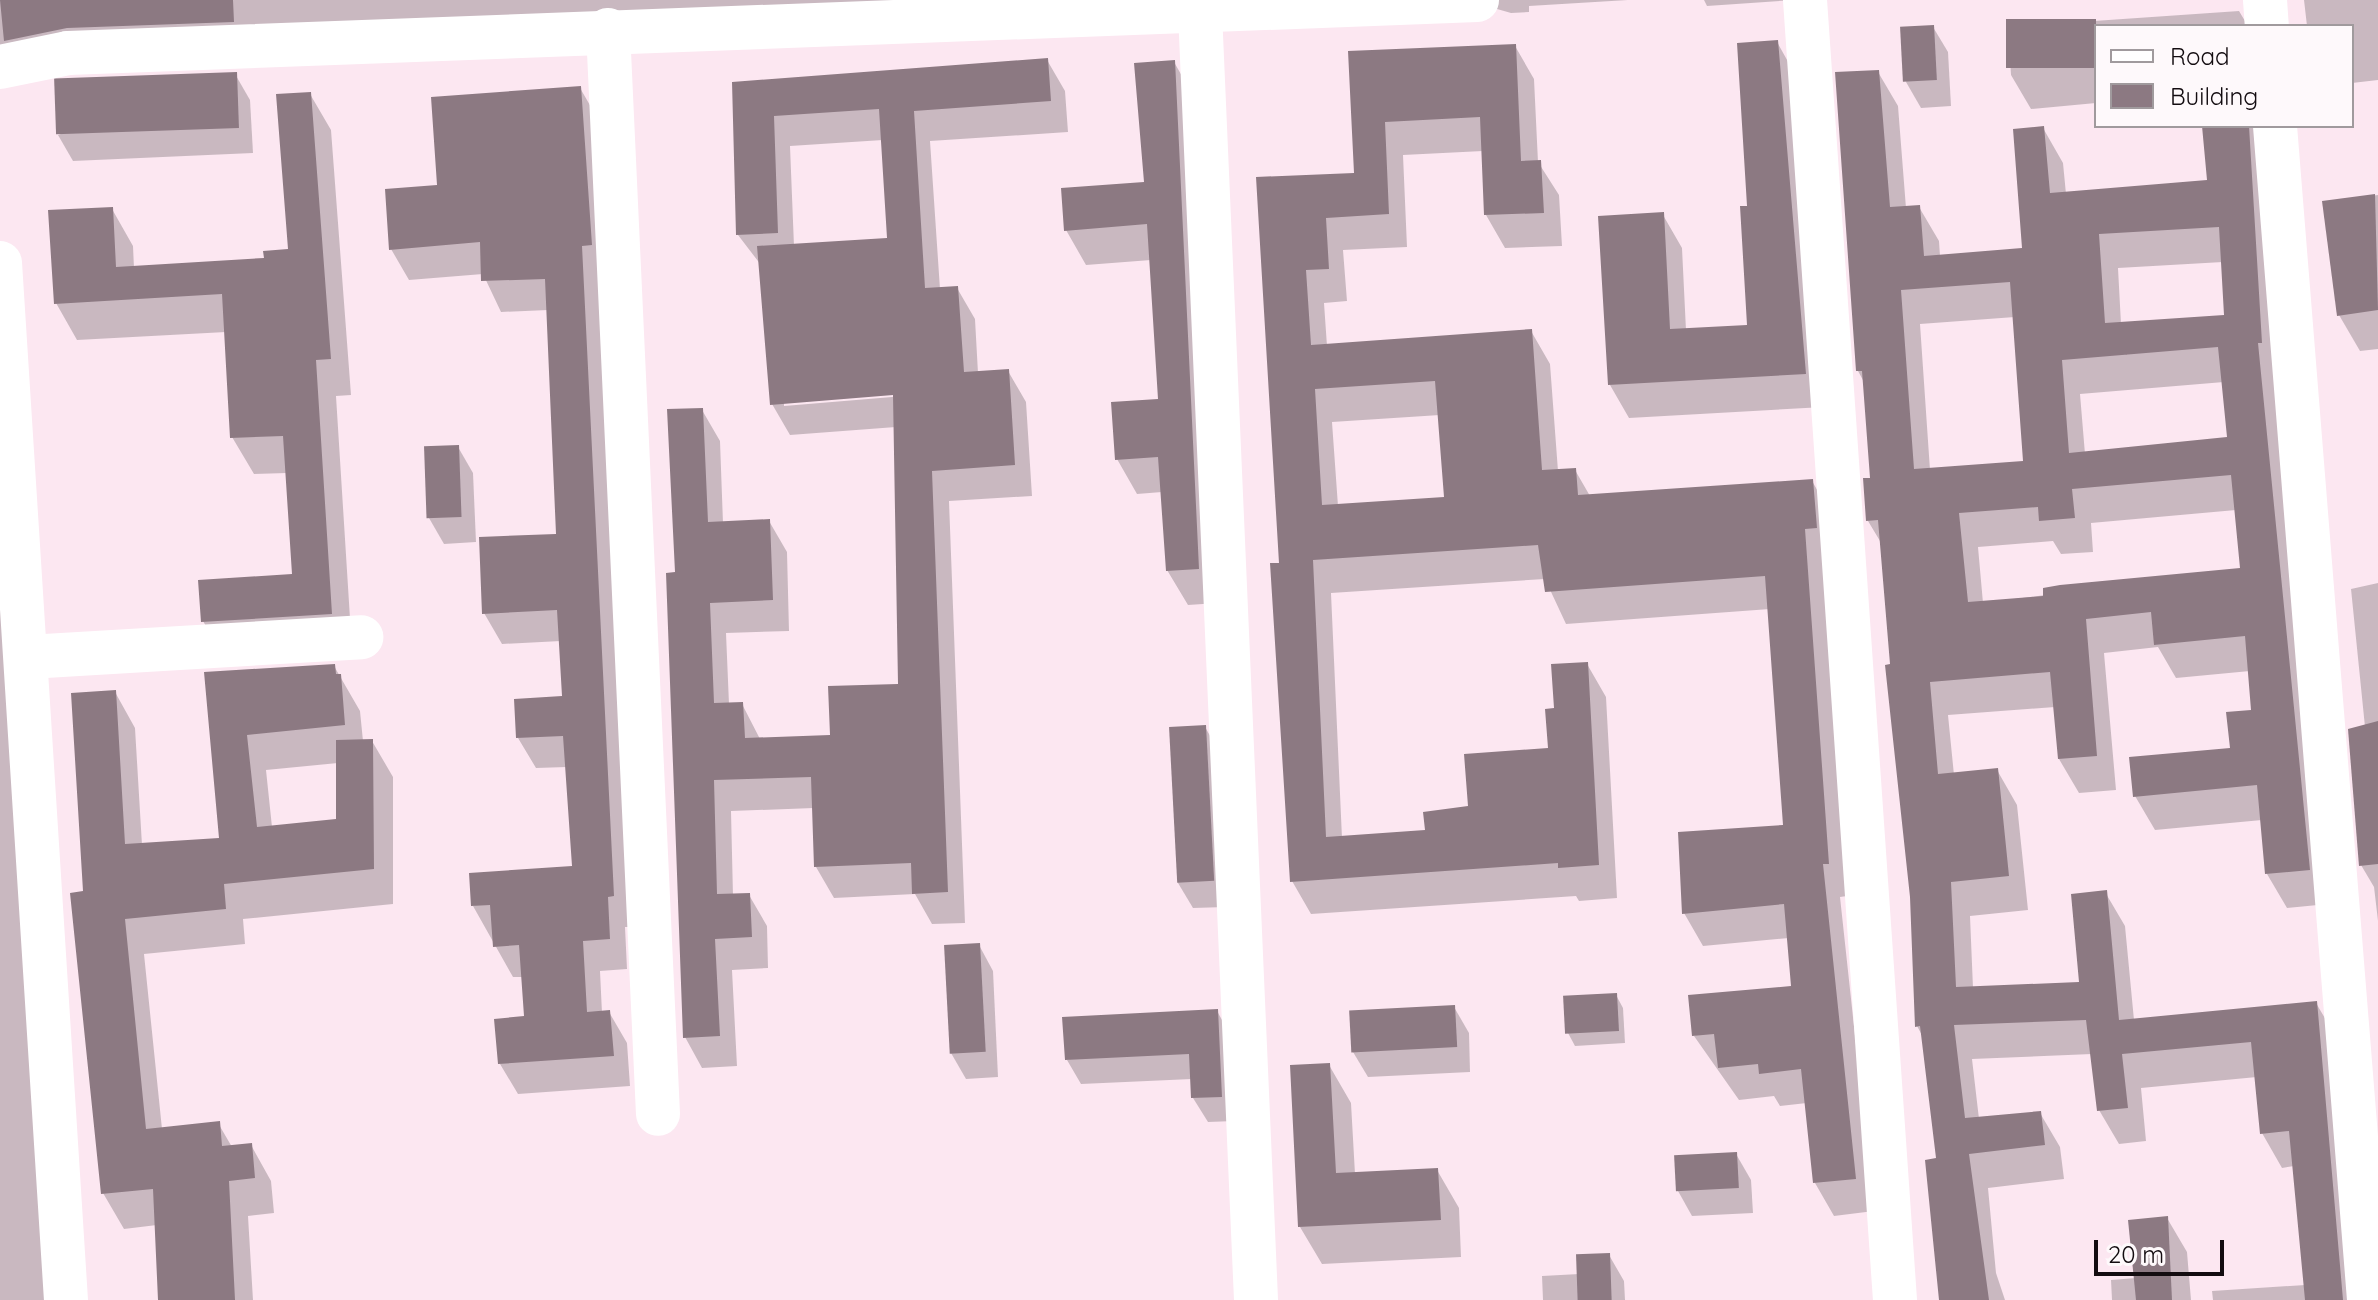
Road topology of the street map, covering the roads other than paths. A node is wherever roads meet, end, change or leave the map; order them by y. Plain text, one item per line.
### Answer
1 (1477, 0) edge
2 (1805, 0) edge
3 (2265, 0) edge
4 (1182, 8) edge
5 (2267, 24) edge
6 (608, 30) junction
7 (0, 67) edge
8 (2275, 128) edge
9 (0, 263) edge
10 (361, 637) dead end
11 (28, 657) junction
12 (658, 1114) dead end
13 (66, 1300) edge
14 (1256, 1300) edge
15 (1895, 1300) edge
16 (2369, 1300) edge

1 - 4 street
2 - 15 street
3 - 5 street
4 - 6 street
4 - 14 street
6 - 7 street
6 - 12 street
8 - 16 street
9 - 11 street
10 - 11 street
11 - 13 street

